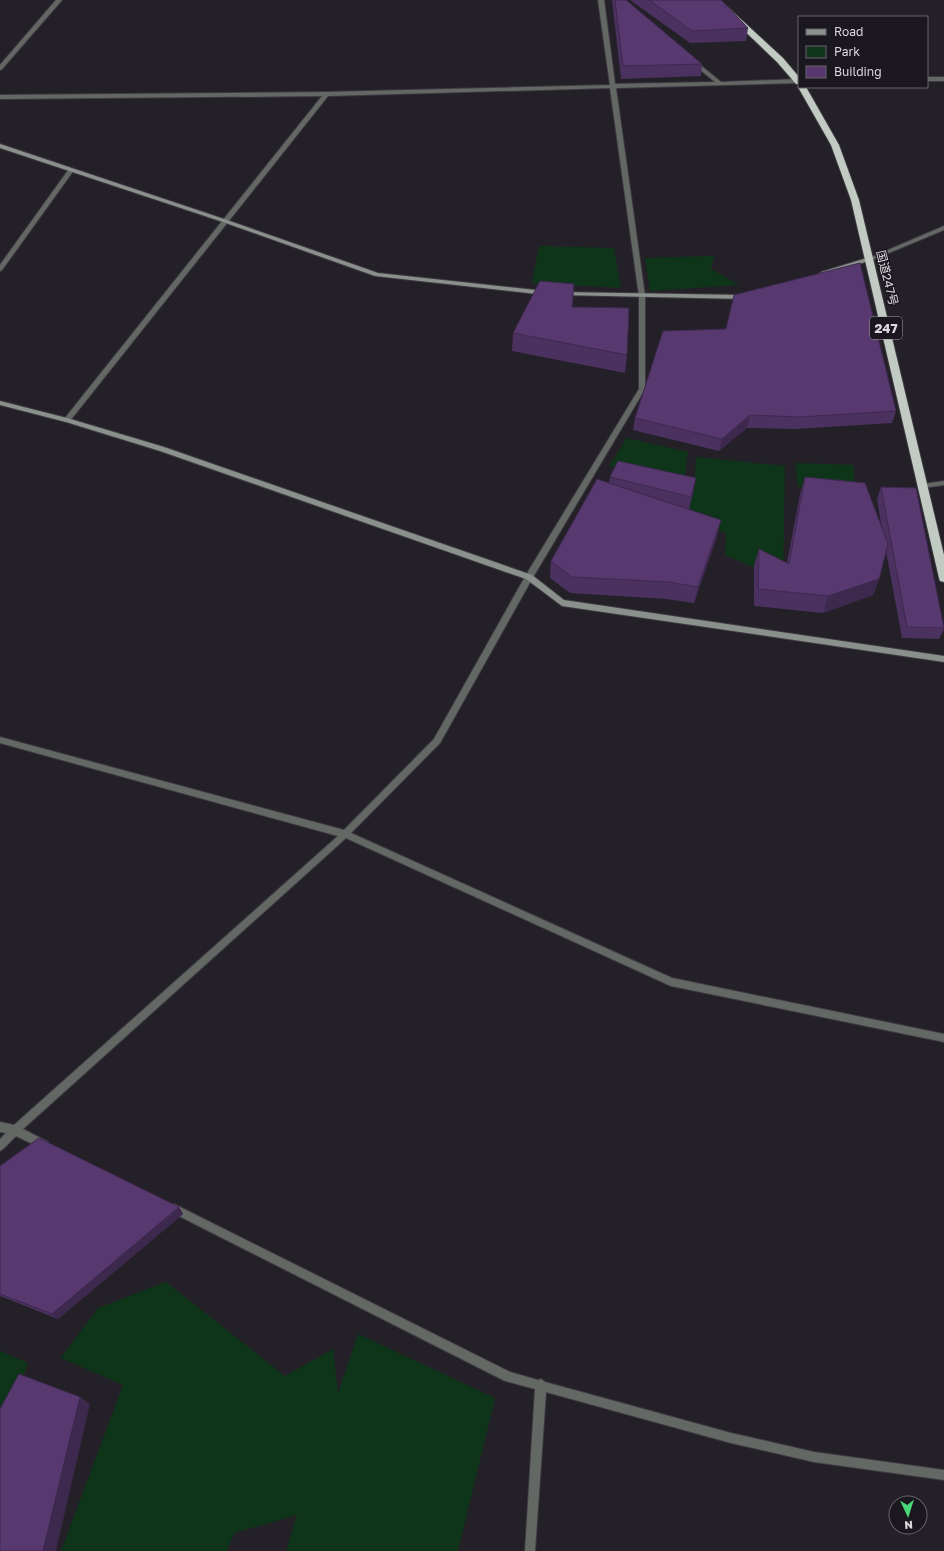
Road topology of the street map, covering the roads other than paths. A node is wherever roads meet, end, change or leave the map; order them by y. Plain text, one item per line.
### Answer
1 (60, 0) edge
2 (601, 0) edge
3 (716, 0) edge
4 (691, 59) edge
5 (0, 68) edge
6 (928, 79) edge
7 (944, 79) edge
8 (798, 80) edge
9 (798, 81) edge
10 (721, 84) junction
11 (614, 87) junction
12 (803, 88) edge
13 (326, 94) junction
14 (0, 97) edge
15 (0, 146) edge
16 (71, 170) junction
17 (225, 221) junction
18 (944, 228) edge
19 (870, 259) junction
20 (0, 269) edge
21 (817, 275) edge
22 (750, 295) edge
23 (642, 296) junction
24 (0, 403) edge
25 (67, 420) junction
26 (944, 483) edge
27 (923, 486) junction
28 (529, 576) junction
29 (944, 578) edge
30 (944, 659) edge
31 (0, 740) edge
32 (345, 834) junction
33 (944, 1038) edge
34 (0, 1127) edge
35 (15, 1130) junction
36 (0, 1146) edge
37 (52, 1149) edge
38 (162, 1204) edge
39 (541, 1384) junction
40 (944, 1475) edge
41 (530, 1551) edge

1 - 5 street
2 - 11 street
3 - 8 highway
4 - 10 street
6 - 7 street
9 - 10 street
10 - 11 street
11 - 13 street
11 - 23 street
12 - 19 highway, 国道247号 / 247
13 - 14 street
13 - 17 street
15 - 16 street
16 - 17 street
16 - 20 street
17 - 23 street
17 - 25 street
18 - 19 street
19 - 21 street
19 - 27 highway, 国道247号 / 247
22 - 23 street
23 - 28 street
24 - 25 street
25 - 28 street
26 - 27 street
27 - 29 highway, 国道247号 / 247
28 - 30 street
28 - 32 street
31 - 32 street
32 - 33 street
32 - 35 street
34 - 35 street
35 - 36 street
35 - 37 street
38 - 39 street
39 - 40 street
39 - 41 street

